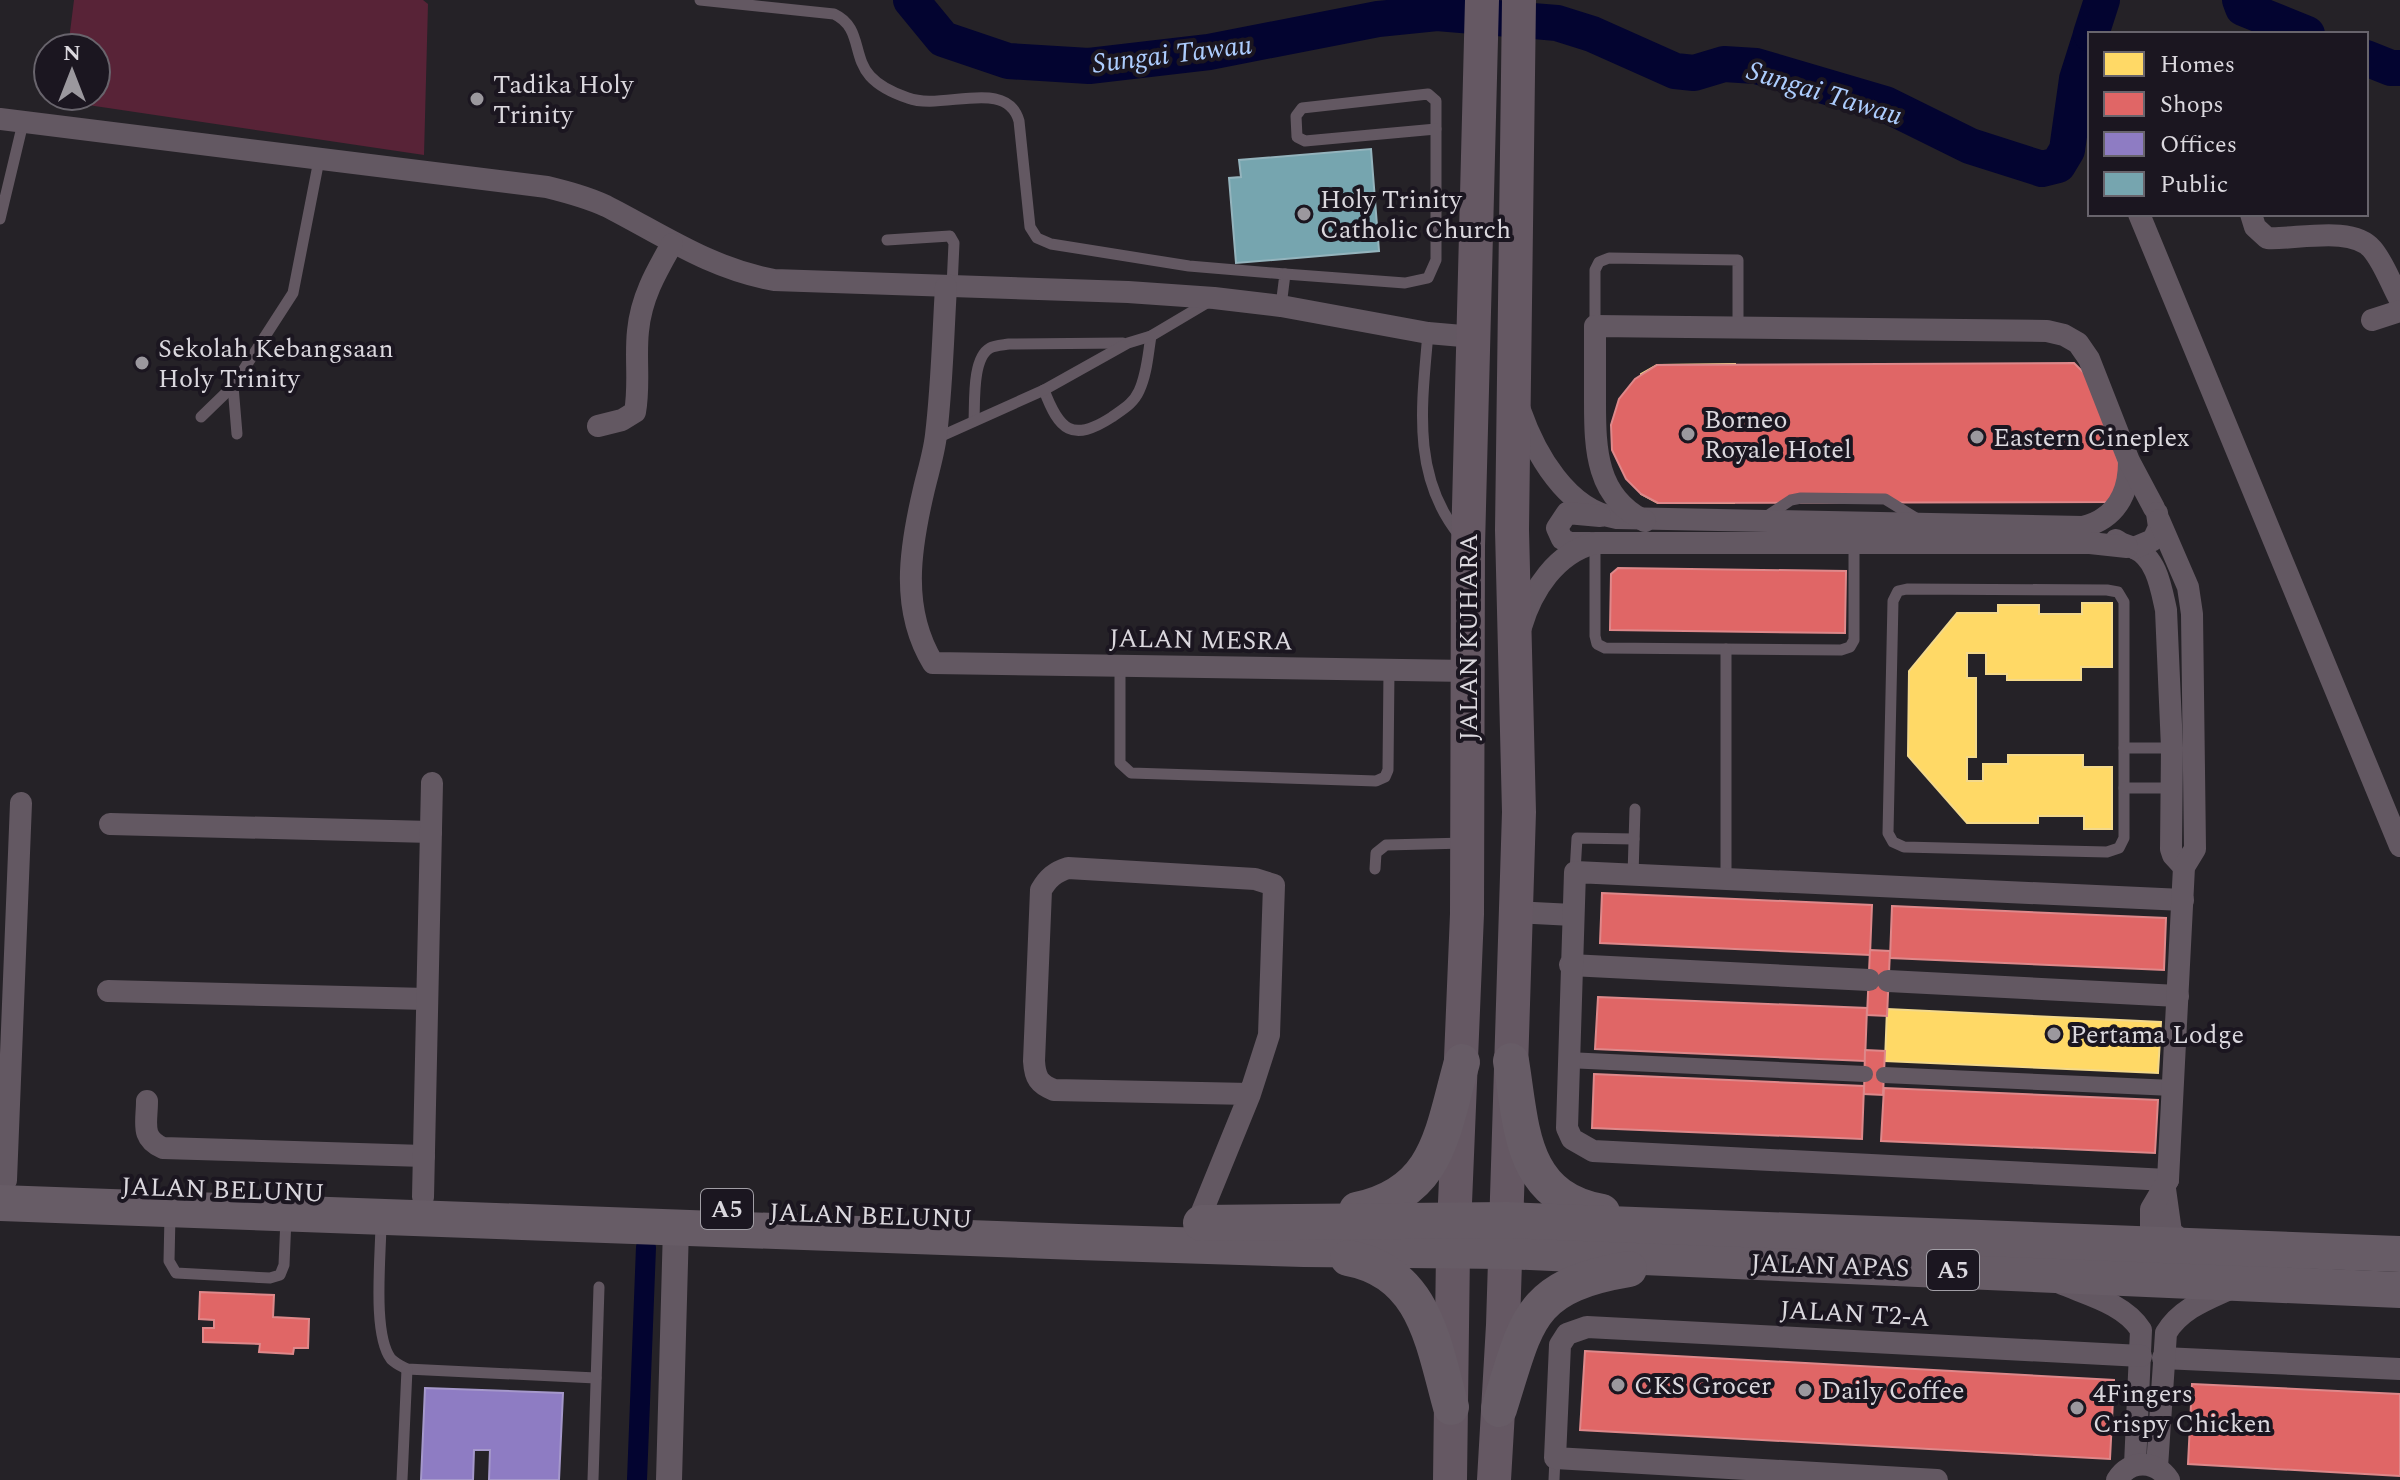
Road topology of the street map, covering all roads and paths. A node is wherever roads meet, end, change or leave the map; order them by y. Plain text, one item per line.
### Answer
1 (700, 0) edge
2 (1482, 0) edge
3 (1519, 0) edge
4 (0, 119) edge
5 (23, 123) junction
6 (1436, 129) junction
7 (1519, 135) junction
8 (319, 160) junction
9 (2140, 216) edge
10 (2252, 216) edge
11 (0, 219) edge
12 (887, 240) dead end
13 (672, 244) junction
14 (1285, 274) junction
15 (949, 287) junction
16 (1214, 298) junction
17 (2400, 300) edge
18 (1281, 306) junction
19 (2400, 311) edge
20 (2372, 320) dead end
21 (1595, 326) junction
22 (1738, 328) junction
23 (1428, 333) junction
24 (1151, 336) junction
25 (1474, 337) junction
26 (1128, 343) junction
27 (233, 386) junction
28 (1044, 390) junction
29 (1514, 394) junction
30 (201, 417) dead end
31 (974, 421) junction
32 (598, 426) dead end
33 (237, 434) dead end
34 (936, 438) junction
35 (2129, 461) junction
36 (2117, 505) junction
37 (2156, 514) junction
38 (1604, 516) junction
39 (1645, 521) junction
40 (1595, 543) junction
41 (1854, 543) junction
42 (1468, 546) junction
43 (2131, 548) junction
44 (1515, 648) junction
45 (1726, 649) junction
46 (1120, 666) junction
47 (1389, 670) junction
48 (1469, 671) junction
49 (2124, 748) junction
50 (2172, 748) junction
51 (432, 783) dead end
52 (2124, 788) junction
53 (2171, 788) junction
54 (2194, 788) junction
55 (21, 803) dead end
56 (1635, 809) dead end
57 (110, 824) dead end
58 (431, 832) junction
59 (1634, 839) junction
60 (1468, 843) junction
61 (2400, 846) edge
62 (2184, 867) junction
63 (1375, 869) dead end
64 (1575, 872) junction
65 (1633, 875) junction
66 (1726, 879) junction
67 (2183, 900) junction
68 (1516, 912) junction
69 (1573, 915) junction
70 (1570, 965) junction
71 (108, 991) dead end
72 (2178, 996) junction
73 (427, 999) junction
74 (1567, 1060) junction
75 (1511, 1061) junction
76 (1462, 1062) junction
77 (1865, 1074) dead end
78 (1884, 1075) dead end
79 (2173, 1088) junction
80 (1250, 1094) junction
81 (147, 1101) dead end
82 (424, 1156) junction
83 (2167, 1185) junction
84 (2, 1188) edge
85 (423, 1197) junction
86 (170, 1209) junction
87 (287, 1214) junction
88 (381, 1217) junction
89 (1197, 1224) junction
90 (676, 1227) junction
91 (1304, 1235) junction
92 (1506, 1235) junction
93 (1453, 1236) junction
94 (1691, 1243) junction
95 (2151, 1244) junction
96 (2189, 1246) junction
97 (2400, 1254) edge
98 (2041, 1274) junction
99 (2242, 1283) junction
100 (2284, 1285) junction
101 (599, 1287) dead end
102 (2400, 1290) edge
103 (2152, 1357) junction
104 (407, 1369) junction
105 (2400, 1369) edge
106 (596, 1378) junction
107 (1451, 1407) junction
108 (1499, 1409) junction
109 (1554, 1469) edge
110 (2154, 1471) edge
111 (402, 1480) edge
112 (593, 1480) edge
113 (669, 1480) edge
114 (1450, 1480) edge
115 (1494, 1480) edge
116 (1937, 1480) edge
117 (2117, 1480) edge

1 - 14 lane
2 - 25 main road, JALAN KUHARA
3 - 7 main road, JALAN KUHARA
4 - 5 street
5 - 8 street
5 - 11 lane
6 - 6 lane
6 - 14 lane
7 - 25 main road
7 - 29 main road, JALAN KUHARA
8 - 13 street
8 - 27 lane
9 - 61 street
10 - 17 street
12 - 15 lane
13 - 15 street
13 - 32 street
14 - 18 lane
15 - 16 street
15 - 34 street
16 - 18 street
16 - 24 lane
18 - 23 street
19 - 20 street
21 - 22 street
21 - 22 lane
21 - 39 street
22 - 35 street
23 - 25 street
23 - 42 lane
24 - 26 lane
24 - 28 lane
25 - 42 main road, JALAN KUHARA
26 - 28 lane
26 - 31 lane
27 - 30 lane
27 - 33 lane
28 - 31 lane
29 - 38 street
29 - 44 main road, JALAN KUHARA
31 - 34 lane
34 - 46 street, JALAN MESRA
35 - 36 street
35 - 37 street
36 - 37 street
36 - 39 street
36 - 43 street
37 - 43 street
37 - 54 street
38 - 39 street
38 - 40 street
40 - 41 street
40 - 44 street
40 - 45 lane
41 - 43 street
41 - 45 lane
42 - 48 main road, JALAN KUHARA
43 - 50 street
44 - 68 main road, JALAN KUHARA
45 - 66 lane
46 - 47 street, JALAN MESRA
46 - 47 lane
47 - 48 street, JALAN MESRA
48 - 60 main road, JALAN KUHARA
49 - 50 lane
49 - 52 lane
49 - 52 lane
50 - 53 street
51 - 58 street
52 - 53 lane
53 - 54 lane
53 - 62 street
54 - 62 street
55 - 84 street
56 - 59 lane
57 - 58 street
58 - 73 street
59 - 64 lane
59 - 65 lane
60 - 63 lane
60 - 76 main road, JALAN KUHARA
62 - 67 street
64 - 65 street
64 - 69 street
65 - 66 street
66 - 67 street
67 - 72 street
68 - 69 street
68 - 75 main road, JALAN KUHARA
69 - 70 street
70 - 72 street
70 - 74 street
71 - 73 street
72 - 79 street
73 - 82 street
74 - 77 street
74 - 83 street
75 - 92 main road, JALAN KUHARA
75 - 94 highway
76 - 91 highway
76 - 93 main road, JALAN KUHARA
78 - 79 street
79 - 83 street
80 - 80 street
80 - 89 street
81 - 82 street
82 - 85 street
83 - 95 street
83 - 96 street
84 - 85 highway, JALAN BELUNU / A5
84 - 86 highway, JALAN BELUNU / A5
85 - 89 highway, JALAN BELUNU / A5
86 - 87 highway, JALAN BELUNU / A5
86 - 87 lane
87 - 88 highway, JALAN BELUNU / A5
88 - 90 highway, JALAN BELUNU / A5
88 - 104 lane
89 - 91 highway, JALAN BELUNU / A5
90 - 91 highway, JALAN BELUNU / A5
90 - 113 street
91 - 93 highway, JALAN BELUNU / A5
91 - 107 highway
92 - 93 highway, JALAN APAS / A5
92 - 94 highway, JALAN APAS / A5
92 - 108 main road, JALAN KUHARA
93 - 107 main road, JALAN KUHARA
94 - 95 highway, JALAN APAS / A5
94 - 98 highway, JALAN APAS / A5
94 - 108 highway
95 - 96 highway, JALAN APAS / A5
95 - 100 highway
96 - 97 highway, JALAN APAS / A5
98 - 99 highway, JALAN APAS / A5
98 - 103 street
99 - 100 highway, JALAN APAS / A5
99 - 103 street
100 - 102 highway, JALAN APAS / A5
101 - 106 lane
103 - 105 street, JALAN T2-A
103 - 109 street, JALAN T2-A
103 - 110 street
104 - 106 lane
104 - 111 lane
106 - 112 lane
107 - 114 main road, JALAN KUHARA
108 - 115 main road, JALAN KUHARA
109 - 116 street
110 - 117 street

